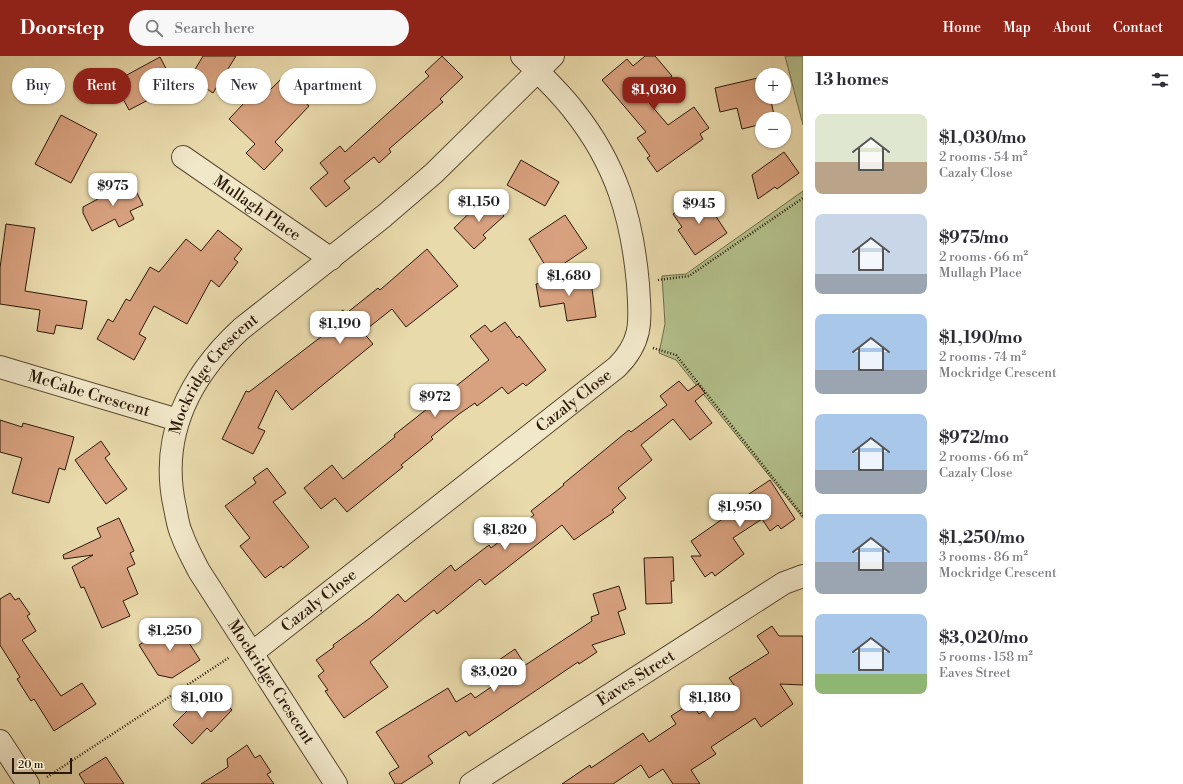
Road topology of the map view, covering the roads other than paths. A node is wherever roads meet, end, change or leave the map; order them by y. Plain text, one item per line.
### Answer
1 (522, 56) edge
2 (553, 56) edge
3 (538, 72) junction
4 (183, 157) dead end
5 (331, 259) junction
6 (0, 367) edge
7 (178, 420) junction
8 (803, 576) edge
9 (250, 650) junction
10 (0, 741) edge
11 (35, 782) edge
12 (336, 784) edge
13 (471, 784) edge

1 - 3 street, Cazaly Close
2 - 3 street, Mockridge Crescent
3 - 5 street, Mockridge Crescent
3 - 9 street, Cazaly Close
4 - 5 street, Mullagh Place
5 - 7 street, Mockridge Crescent
6 - 7 street, McCabe Crescent
7 - 9 street, Mockridge Crescent
8 - 13 street, Eaves Street
9 - 12 street, Mockridge Crescent
10 - 11 street

